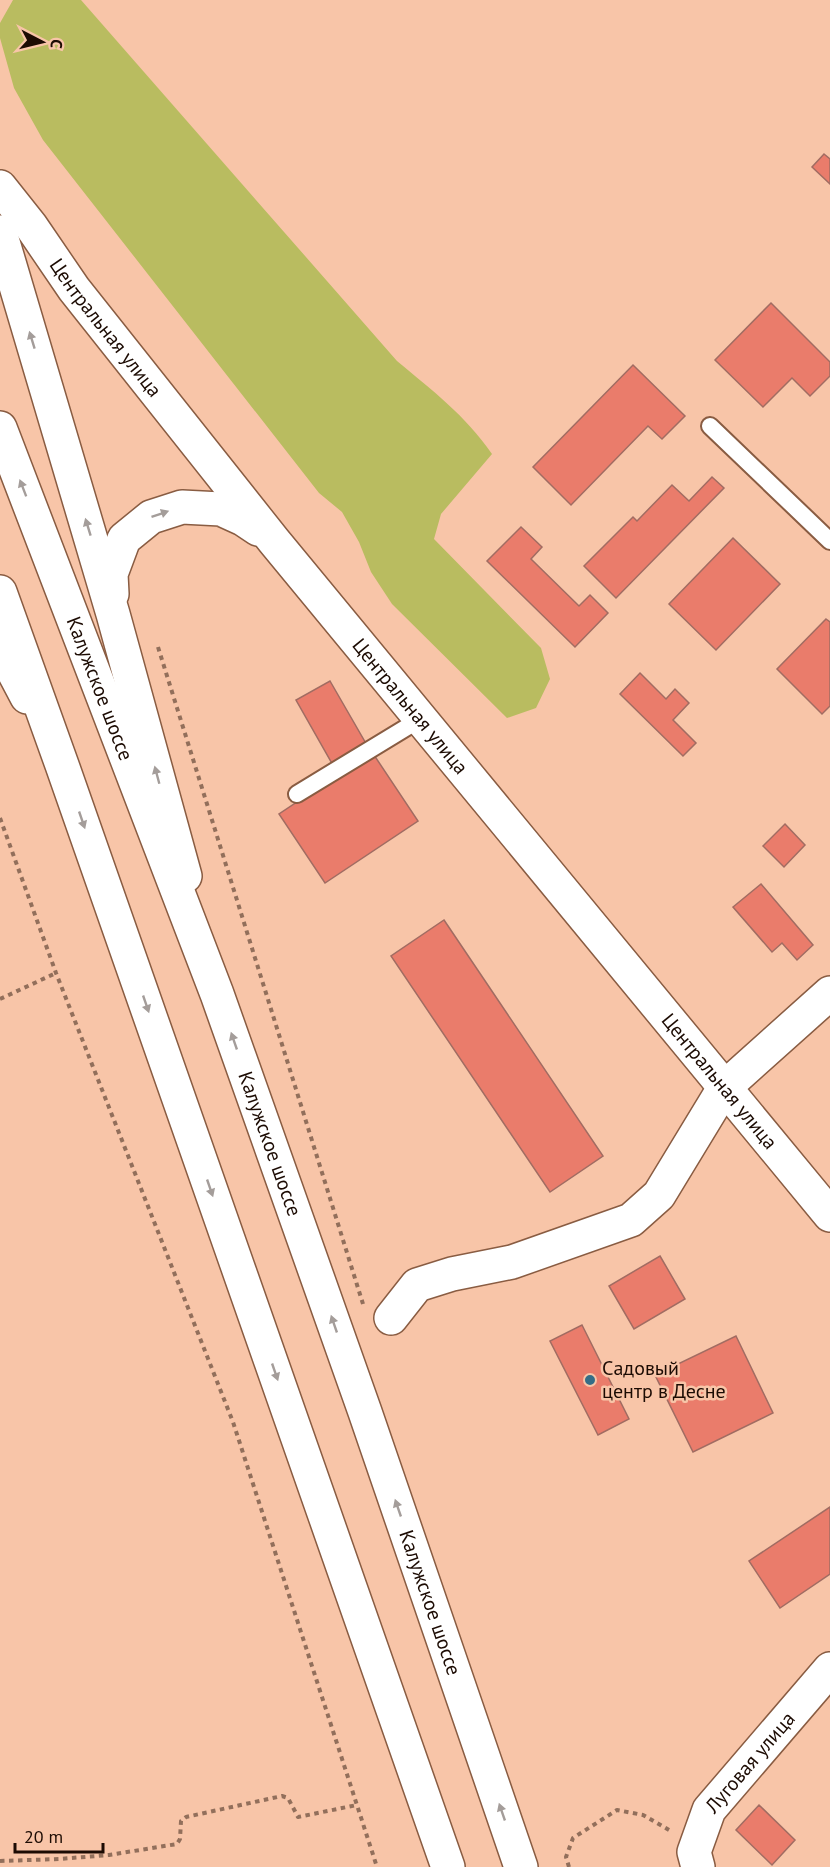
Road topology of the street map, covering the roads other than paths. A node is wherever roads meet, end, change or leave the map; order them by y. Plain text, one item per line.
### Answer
1 (0, 188) edge
2 (0, 232) edge
3 (710, 426) dead end
4 (0, 428) edge
5 (274, 541) junction
6 (830, 541) edge
7 (0, 592) edge
8 (113, 614) junction
9 (0, 646) edge
10 (422, 718) junction
11 (62, 765) junction
12 (297, 794) dead end
13 (511, 842) dead end
14 (612, 951) junction
15 (830, 993) edge
16 (217, 994) junction
17 (724, 1088) junction
18 (830, 1215) edge
19 (378, 1315) road end
20 (830, 1668) edge
21 (696, 1860) edge
22 (448, 1867) edge
23 (521, 1867) edge

1 - 5 main road, Центральная улица
8 -> 2 main road
3 - 6 lane
16 -> 4 main road, Калужское шоссе
8 -> 5 main road
5 - 10 main road, Центральная улица
7 - 11 main road
16 -> 8 main road
9 - 11 main road
10 - 12 lane
10 - 14 main road, Центральная улица
11 -> 22 main road
13 - 14 lane
14 - 17 main road, Центральная улица
15 - 17 main road
23 -> 16 main road, Калужское шоссе
17 - 18 main road, Центральная улица
17 - 19 main road
20 - 21 main road, Луговая улица

